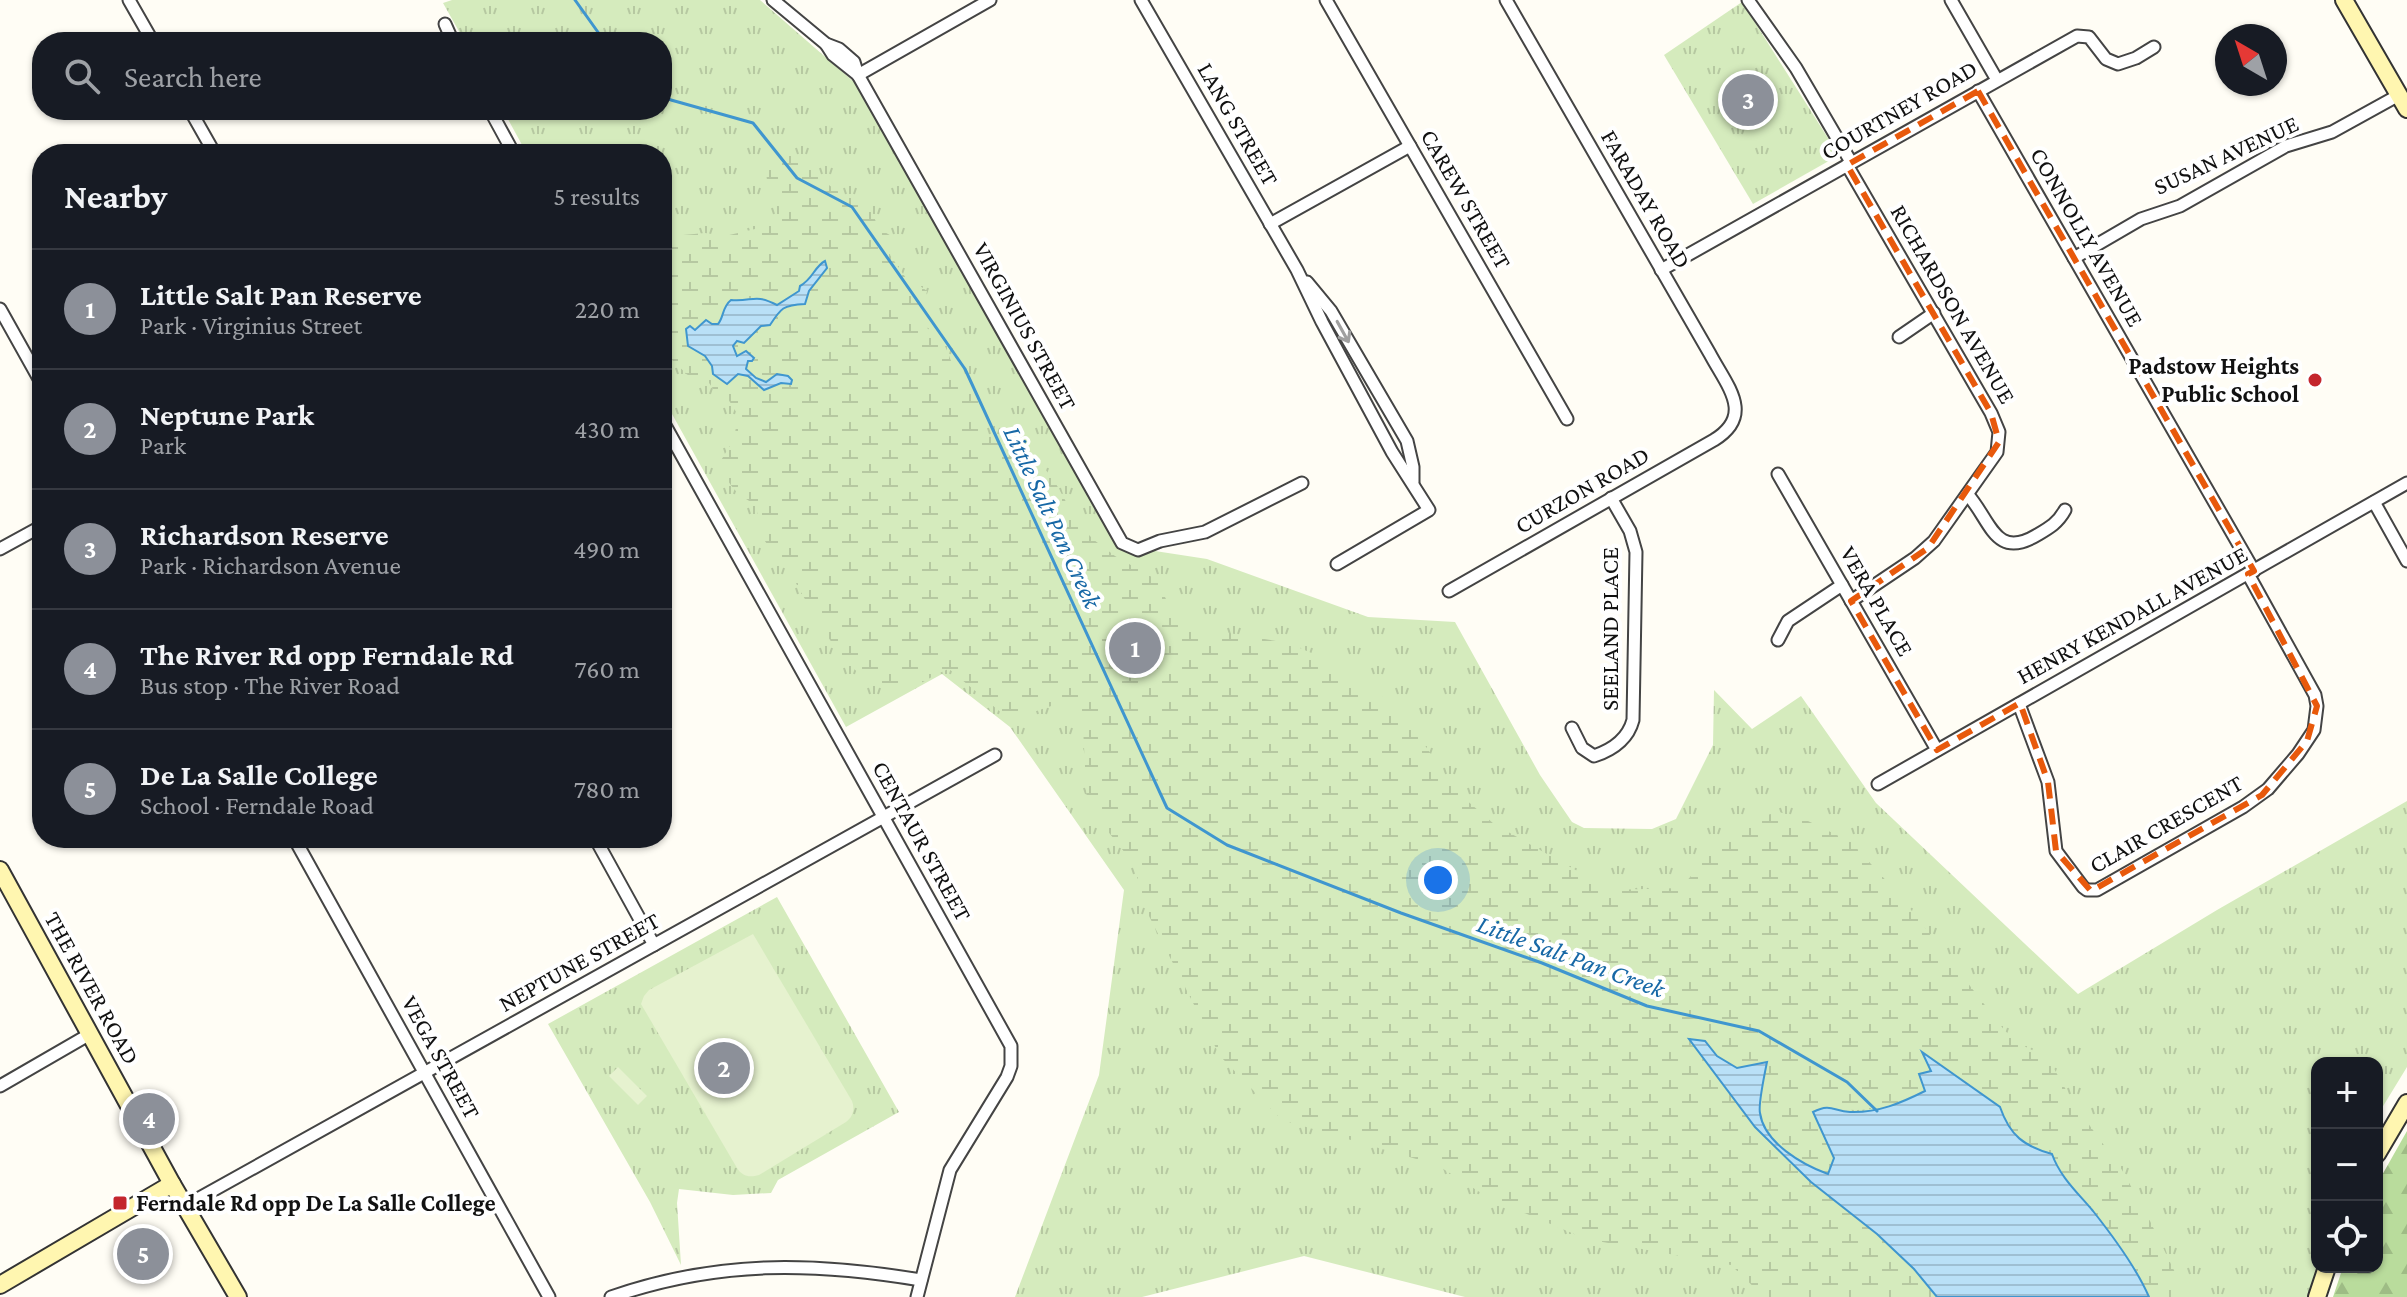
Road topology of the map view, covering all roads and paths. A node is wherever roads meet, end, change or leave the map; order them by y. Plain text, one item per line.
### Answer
1 (129, 0) edge
2 (773, 0) edge
3 (990, 0) edge
4 (1141, 0) edge
5 (1326, 0) edge
6 (1506, 0) edge
7 (1748, 0) edge
8 (1951, 0) edge
9 (2344, 0) edge
10 (445, 24) dead end
11 (147, 32) edge
12 (449, 32) edge
13 (2154, 47) dead end
14 (858, 75) junction
15 (1997, 80) junction
16 (1978, 91) junction
17 (2403, 102) edge
18 (196, 120) edge
19 (495, 120) edge
20 (209, 144) edge
21 (509, 144) edge
22 (1410, 146) junction
23 (1849, 164) junction
24 (1270, 224) junction
25 (2074, 258) junction
26 (1297, 270) junction
27 (1661, 270) junction
28 (0, 309) edge
29 (1934, 313) junction
30 (1899, 337) dead end
31 (32, 366) edge
32 (1567, 419) dead end
33 (1734, 423) joint
34 (672, 438) edge
35 (1778, 474) dead end
36 (1413, 482) junction
37 (1302, 483) dead end
38 (2407, 483) edge
39 (1968, 495) junction
40 (1611, 498) junction
41 (2374, 502) junction
42 (2065, 510) dead end
43 (32, 531) edge
44 (0, 549) edge
45 (2407, 561) edge
46 (1337, 564) dead end
47 (2251, 573) junction
48 (1842, 585) junction
49 (1449, 591) dead end
50 (1851, 601) junction
51 (1778, 640) dead end
52 (2019, 704) junction
53 (1572, 728) dead end
54 (1937, 750) junction
55 (995, 755) dead end
56 (1878, 784) dead end
57 (884, 818) junction
58 (300, 848) edge
59 (601, 848) edge
60 (0, 870) edge
61 (654, 945) junction
62 (90, 1034) junction
63 (425, 1073) junction
64 (0, 1086) edge
65 (2407, 1103) edge
66 (2383, 1144) edge
67 (172, 1184) junction
68 (185, 1206) junction
69 (2325, 1273) edge
70 (921, 1280) junction
71 (0, 1285) edge
72 (238, 1297) edge
73 (549, 1297) edge
74 (611, 1297) edge
75 (917, 1297) edge
76 (2317, 1297) edge

1 - 11 street
2 - 14 street, VIRGINIUS STREET
3 - 14 street
4 - 24 street, LANG STREET
5 - 22 street, CAREW STREET
6 - 27 street, FARADAY ROAD
7 - 23 street, RICHARDSON AVENUE
8 - 15 street
9 - 17 main road
10 - 12 street
13 - 15 street, COURTNEY ROAD
14 - 37 street, VIRGINIUS STREET
15 - 16 street, COURTNEY ROAD
16 - 23 street, COURTNEY ROAD
16 - 25 street, CONNOLLY AVENUE
17 - 25 street, SUSAN AVENUE
18 - 20 street
19 - 21 street
22 - 24 street
22 - 32 street, CAREW STREET
23 - 27 street, COURTNEY ROAD
23 - 29 street, RICHARDSON AVENUE
24 - 26 street, LANG STREET
25 - 47 street, CONNOLLY AVENUE
26 - 36 street, LANG STREET
26 -> 36 street, LANG STREET
27 - 33 street, FARADAY ROAD
28 - 31 street
29 - 30 street
29 - 39 street, RICHARDSON AVENUE
33 - 40 street, CURZON ROAD
34 - 57 street, CENTAUR STREET
35 - 48 street, VERA PLACE
36 - 46 street, LANG STREET
38 - 41 street, HENRY KENDALL AVENUE
39 - 42 street
39 - 50 street, RICHARDSON AVENUE
40 - 49 street, CURZON ROAD
40 - 53 street, SEELAND PLACE
41 - 45 street
41 - 47 street, HENRY KENDALL AVENUE
43 - 44 street
47 - 52 street, HENRY KENDALL AVENUE
47 - 52 street, CLAIR CRESCENT
48 - 50 street, VERA PLACE
48 - 51 street
50 - 54 street, VERA PLACE
52 - 54 street, HENRY KENDALL AVENUE
54 - 56 street, HENRY KENDALL AVENUE
55 - 57 street, NEPTUNE STREET
57 - 61 street, NEPTUNE STREET
57 - 70 street, CENTAUR STREET
58 - 63 street, VEGA STREET
59 - 61 street
60 - 62 main road, THE RIVER ROAD
61 - 63 street, NEPTUNE STREET
62 - 64 street
62 - 67 main road, THE RIVER ROAD
63 - 68 street, NEPTUNE STREET
63 - 73 street, VEGA STREET
65 - 66 main road
67 - 68 main road, THE RIVER ROAD
67 - 71 main road
68 - 72 main road, THE RIVER ROAD
69 - 76 main road
70 - 74 street
70 - 75 street, CENTAUR STREET

